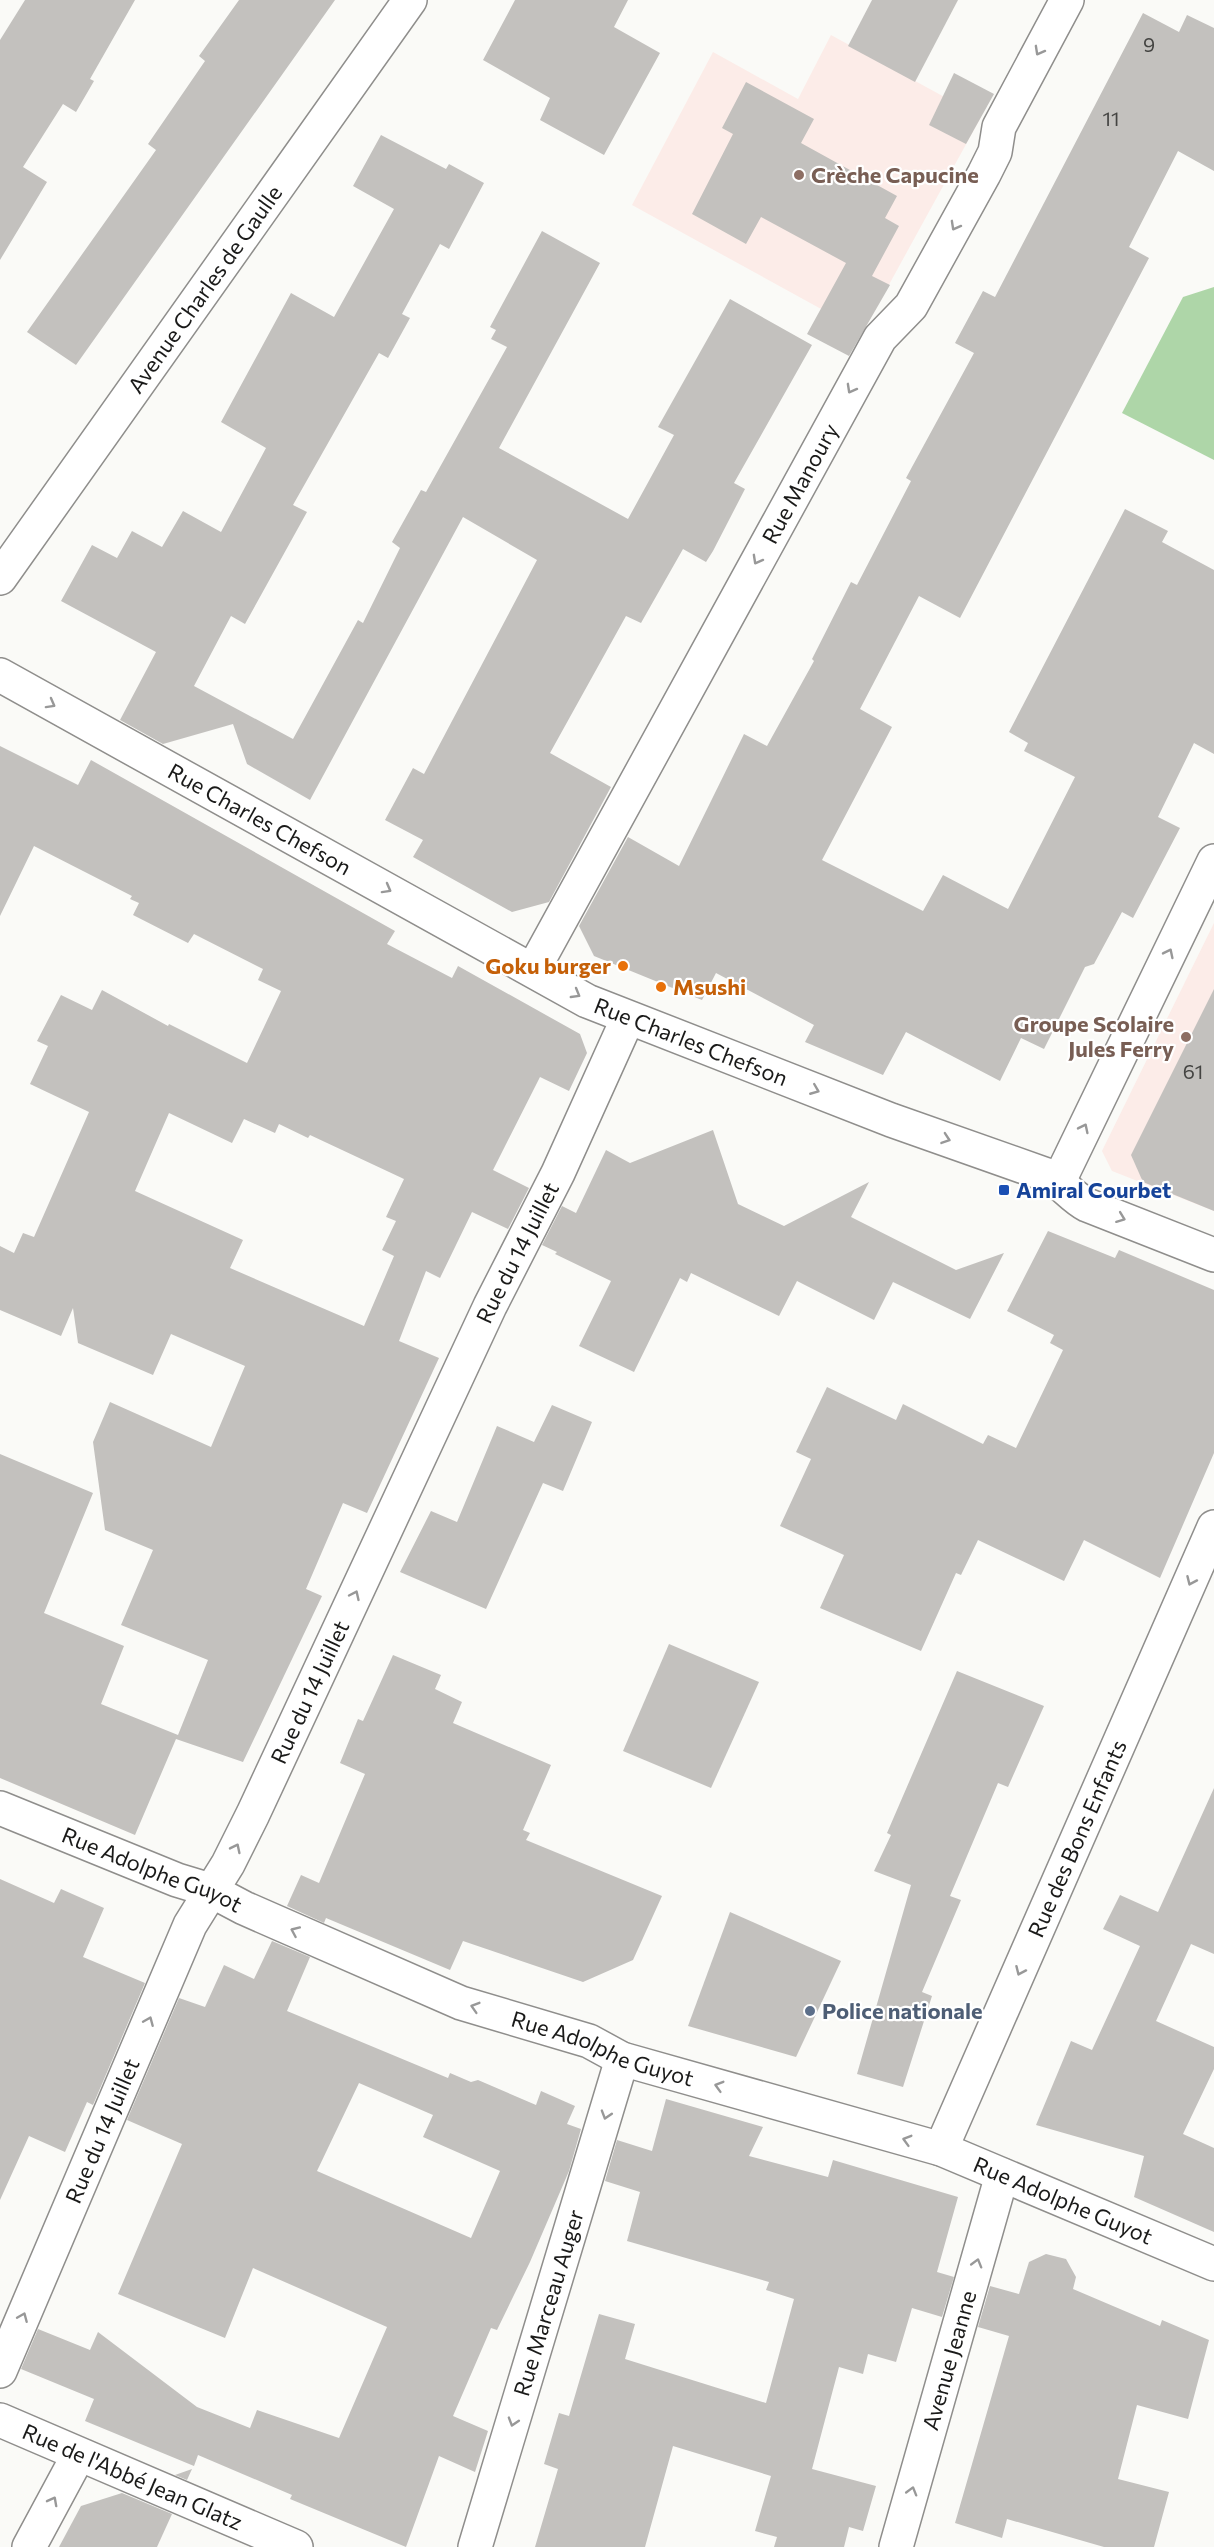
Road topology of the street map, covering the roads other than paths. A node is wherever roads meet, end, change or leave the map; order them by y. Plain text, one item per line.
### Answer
1 (410, 0) edge
2 (1067, 0) edge
3 (0, 578) edge
4 (0, 675) edge
5 (1214, 861) edge
6 (533, 970) junction
7 (628, 1018) junction
8 (1059, 1181) junction
9 (1214, 1255) edge
10 (1214, 1527) edge
11 (0, 1808) edge
12 (210, 1890) junction
13 (622, 2059) junction
14 (941, 2149) junction
15 (1002, 2175) junction
16 (1214, 2264) edge
17 (0, 2371) edge
18 (0, 2420) edge
19 (78, 2456) junction
20 (29, 2547) edge
21 (296, 2547) edge
22 (475, 2547) edge
23 (896, 2547) edge

1 - 3 street, Avenue Charles de Gaulle
2 -> 6 street, Rue Manoury
4 -> 6 street, Rue Charles Chefson
8 -> 5 street
6 -> 7 street, Rue Charles Chefson
7 -> 8 street, Rue Charles Chefson
12 -> 7 street, Rue du 14 Juillet
8 -> 9 street, Rue Charles Chefson
10 -> 14 street, Rue des Bons Enfants
11 - 12 street, Rue Adolphe Guyot
13 -> 12 street, Rue Adolphe Guyot
17 -> 12 street, Rue du 14 Juillet
14 -> 13 street, Rue Adolphe Guyot
13 -> 22 street, Rue Marceau Auger
14 - 15 street, Rue Adolphe Guyot
15 - 16 street, Rue Adolphe Guyot
23 -> 15 street, Avenue Jeanne
18 - 19 street, Rue de l'Abbé Jean Glatz
20 -> 19 street
19 - 21 street, Rue de l'Abbé Jean Glatz

